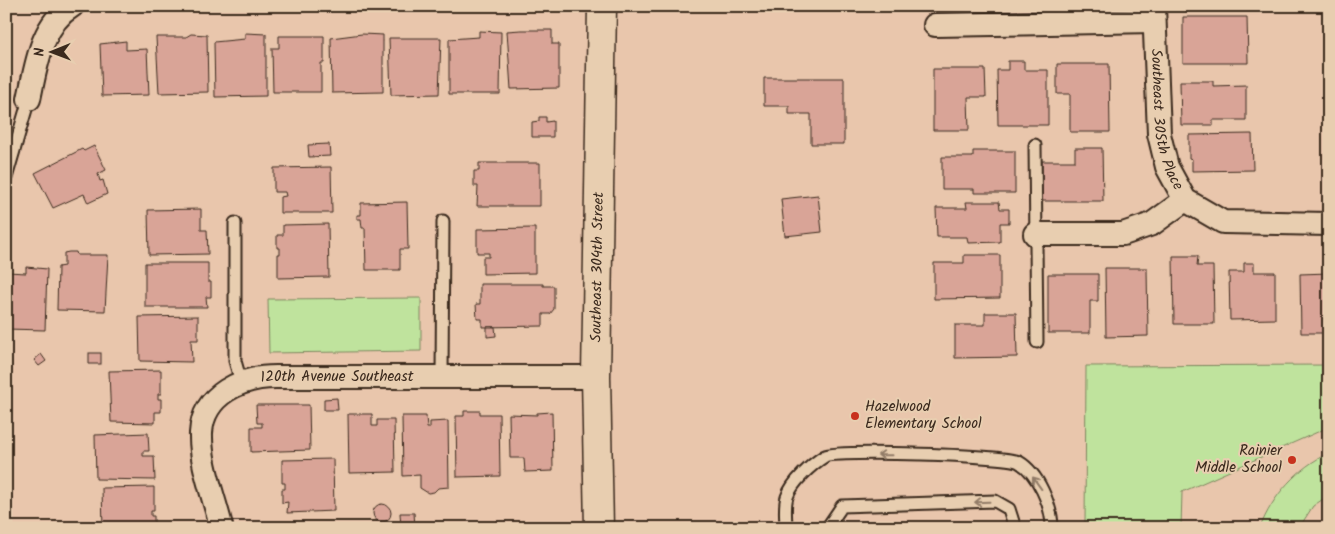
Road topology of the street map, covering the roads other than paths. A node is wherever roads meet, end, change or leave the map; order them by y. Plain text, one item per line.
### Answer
1 (72, 6) edge
2 (602, 6) edge
3 (1154, 14) edge
4 (934, 25) dead end
5 (29, 99) joint
6 (1035, 145) dead end
7 (6, 178) edge
8 (1185, 200) junction
9 (443, 221) dead end
10 (235, 223) dead end
11 (1329, 224) edge
12 (1036, 234) junction
13 (1036, 342) dead end
14 (442, 377) junction
15 (596, 377) junction
16 (241, 382) junction
17 (223, 527) edge
18 (599, 528) edge
19 (786, 528) edge
20 (827, 528) edge
21 (1015, 528) edge
22 (1052, 528) edge

1 - 5 street
2 - 15 street, Southeast 304th Street
3 - 4 street
3 - 8 street, Southeast 305th Place
5 - 7 lane
6 - 12 lane
8 - 11 street, Southeast 305th Place
8 - 12 street
9 - 14 lane
10 - 16 lane
12 - 13 lane
14 - 15 street, 120th Avenue Southeast
14 - 16 street, 120th Avenue Southeast
15 - 18 street, Southeast 304th Street
16 - 17 street, 120th Avenue Southeast
22 -> 19 lane
21 -> 20 lane

